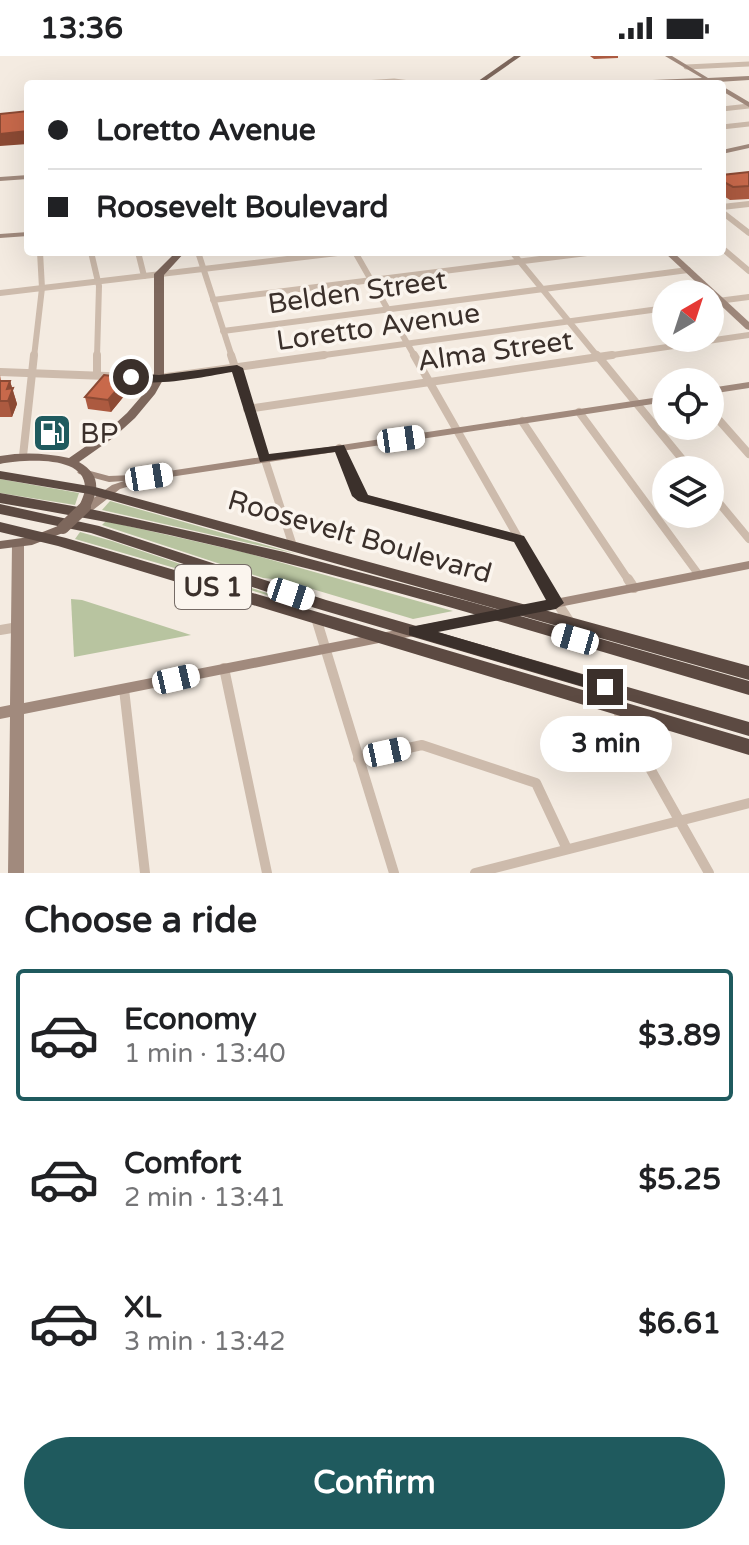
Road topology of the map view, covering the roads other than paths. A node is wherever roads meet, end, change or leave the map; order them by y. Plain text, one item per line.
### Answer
1 (518, 56) edge
2 (668, 56) edge
3 (749, 64) edge
4 (686, 67) junction
5 (749, 78) edge
6 (486, 80) edge
7 (706, 80) edge
8 (726, 81) edge
9 (726, 93) edge
10 (748, 106) edge
11 (726, 109) edge
12 (749, 124) edge
13 (726, 127) edge
14 (749, 146) edge
15 (726, 151) edge
16 (24, 177) edge
17 (0, 179) edge
18 (749, 204) edge
19 (726, 208) edge
20 (726, 213) edge
21 (749, 233) edge
22 (24, 234) edge
23 (0, 236) edge
24 (726, 251) edge
25 (40, 256) edge
26 (92, 256) edge
27 (139, 256) edge
28 (177, 256) edge
29 (199, 256) edge
30 (313, 256) edge
31 (357, 256) edge
32 (515, 256) edge
33 (565, 256) edge
34 (672, 256) edge
35 (520, 262) junction
36 (204, 269) junction
37 (688, 270) junction
38 (749, 271) edge
39 (159, 274) junction
40 (144, 276) junction
41 (371, 280) junction
42 (697, 280) edge
43 (96, 282) junction
44 (42, 288) junction
45 (542, 289) junction
46 (0, 293) edge
47 (749, 297) edge
48 (213, 300) junction
49 (724, 300) edge
50 (724, 308) edge
51 (388, 309) junction
52 (652, 310) edge
53 (569, 322) junction
54 (749, 327) edge
55 (223, 331) junction
56 (749, 335) edge
57 (407, 344) junction
58 (598, 358) junction
59 (237, 368) junction
60 (0, 372) edge
61 (32, 373) junction
62 (97, 375) junction
63 (159, 378) junction
64 (429, 382) junction
65 (747, 388) edge
66 (724, 390) edge
67 (652, 401) edge
68 (637, 404) junction
69 (247, 409) junction
70 (579, 412) junction
71 (522, 421) junction
72 (724, 426) edge
73 (457, 430) junction
74 (339, 448) junction
75 (749, 454) edge
76 (23, 456) junction
77 (680, 456) edge
78 (264, 459) junction
79 (0, 460) edge
80 (71, 462) junction
81 (83, 472) junction
82 (0, 475) edge
83 (149, 477) junction
84 (98, 492) junction
85 (0, 498) edge
86 (0, 509) edge
87 (724, 509) edge
88 (0, 527) edge
89 (44, 537) junction
90 (519, 539) junction
91 (749, 539) edge
92 (18, 544) junction
93 (0, 545) edge
94 (293, 546) junction
95 (749, 565) edge
96 (699, 575) junction
97 (634, 588) junction
98 (556, 603) junction
99 (523, 610) junction
100 (493, 616) junction
101 (316, 618) junction
102 (574, 624) junction
103 (18, 627) junction
104 (0, 630) edge
105 (415, 631) junction
106 (382, 637) junction
107 (325, 649) junction
108 (224, 668) junction
109 (749, 675) edge
110 (749, 688) edge
111 (124, 689) junction
112 (616, 707) junction
113 (17, 710) junction
114 (0, 713) edge
115 (749, 729) edge
116 (749, 747) edge
117 (358, 759) junction
118 (749, 803) edge
119 (681, 820) junction
120 (567, 849) junction
121 (16, 873) edge
122 (145, 873) edge
123 (267, 873) edge
124 (394, 873) edge
125 (475, 873) edge
126 (709, 873) edge

1 - 6 main road
2 - 4 street
3 - 4 street
4 - 7 street
5 - 8 street
9 - 10 street
10 - 11 street
12 - 13 street
14 - 15 street
16 - 17 street
18 - 19 street
20 - 21 street
22 - 23 street
24 - 38 street
25 - 44 street
26 - 43 street
27 - 40 street
28 - 39 main road
29 - 36 street
30 - 36 street
31 - 41 street
32 - 35 street
33 - 35 street
34 - 37 street
35 - 41 street
35 - 45 street
36 - 39 street
36 - 48 street
37 - 42 street
37 - 45 street, Belden Street
39 - 40 street
39 - 63 main road
40 - 43 street
41 - 48 street
41 - 51 street
43 - 44 street
43 - 62 street
44 - 46 street
44 - 61 street
45 - 51 street, Belden Street
45 - 53 street
47 - 49 street
48 - 55 street
50 - 54 street
51 - 55 street, Belden Street
51 - 57 street
52 - 53 street, Loretto Avenue
53 - 57 street, Loretto Avenue
53 - 58 street
55 - 59 street
56 - 58 street, Alma Street
57 - 59 street, Loretto Avenue
57 - 64 street
58 - 64 street, Alma Street
58 - 68 street
59 - 63 street, Loretto Avenue
59 - 69 street
60 - 61 street, Loretto Avenue
61 - 62 street, Loretto Avenue
61 - 76 street
62 - 63 street, Loretto Avenue
63 - 80 main road
64 - 69 street, Alma Street
64 - 73 street
65 - 66 street
67 - 68 street
68 - 70 street
68 - 77 street
69 - 78 street
70 - 71 street
70 - 96 street
71 - 73 street
71 - 97 street
72 - 75 street
73 - 74 street
73 - 90 street
74 - 78 street
74 - 90 street
76 - 79 main road
76 - 80 main road
78 - 83 street
78 - 94 street
80 - 81 main road
81 - 83 street
81 - 84 main road
82 - 84 highway, Roosevelt Boulevard / US 1
83 - 84 street
84 - 89 main road, bridge
84 - 94 highway, Roosevelt Boulevard / US 1
85 - 100 highway, Roosevelt Boulevard / US 1
86 - 105 highway, US 1
87 - 91 street
88 - 89 highway, US 1
89 - 92 main road
89 - 101 highway, US 1
90 - 98 street
92 - 93 main road
92 - 103 street
94 - 99 highway, Roosevelt Boulevard / US 1
95 - 96 street
96 - 97 street
97 - 98 street
98 - 99 street
98 - 102 street
99 - 100 street
99 - 102 highway, Roosevelt Boulevard / US 1
100 - 105 street
100 - 110 highway, Roosevelt Boulevard / US 1
101 - 106 highway, US 1
101 - 107 street
102 - 109 highway, Roosevelt Boulevard / US 1
103 - 104 street
103 - 113 street
105 - 106 street
105 - 115 highway, US 1
106 - 107 street
106 - 112 highway, US 1
107 - 108 street
107 - 117 street
108 - 111 street
108 - 123 street
111 - 113 street
111 - 122 street
112 - 116 highway, US 1
112 - 119 street
113 - 114 street
113 - 121 street
117 - 120 street
117 - 124 street
118 - 119 street
119 - 120 street
119 - 126 street
120 - 125 street

